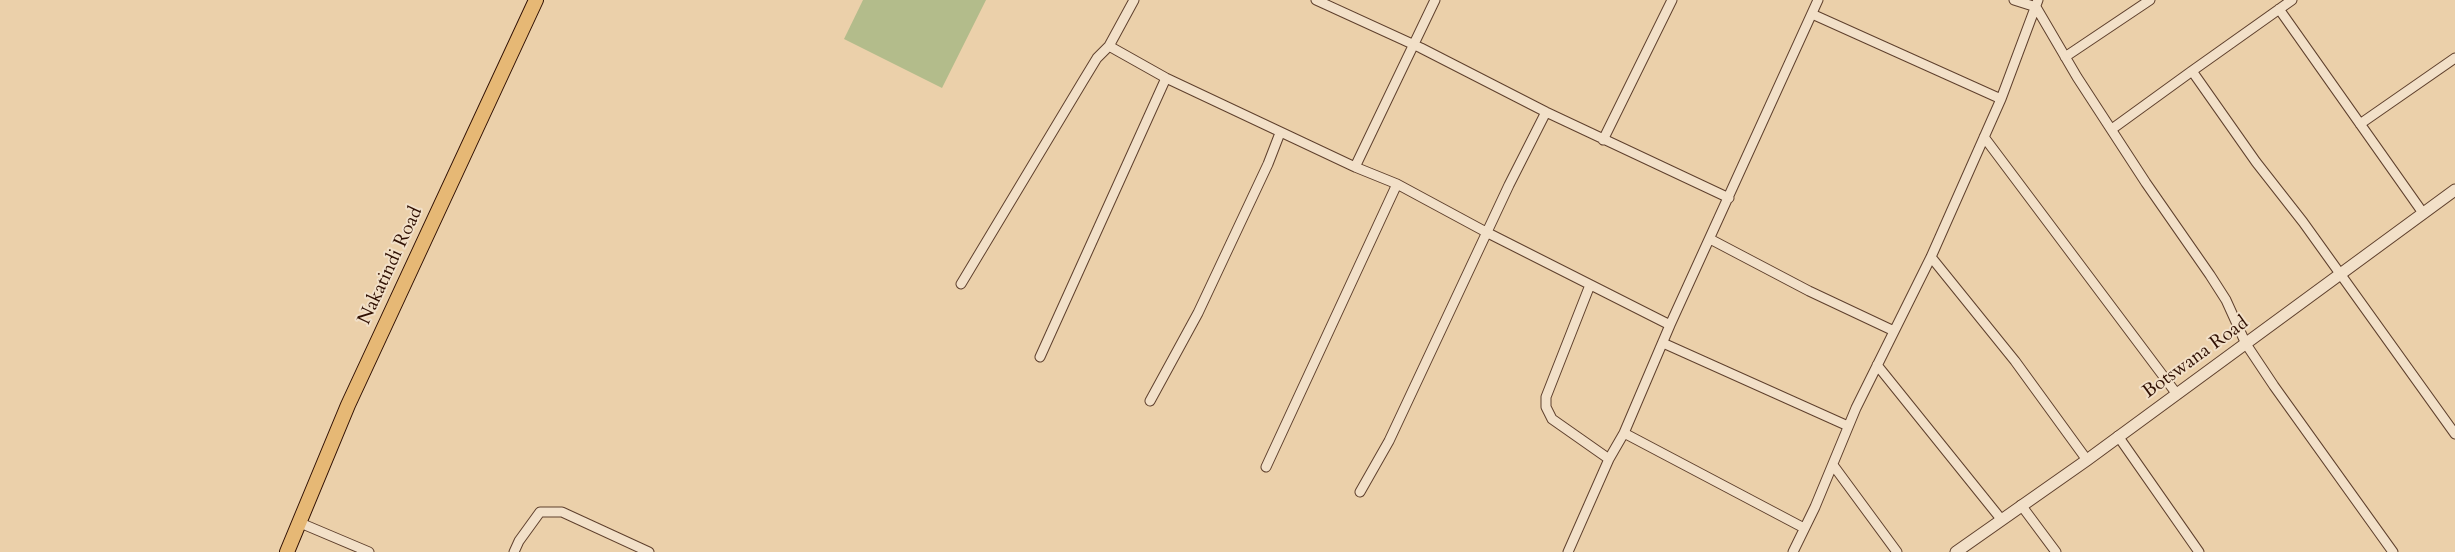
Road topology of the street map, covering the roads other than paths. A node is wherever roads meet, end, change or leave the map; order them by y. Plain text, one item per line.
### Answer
1 (536, 0) edge
2 (1134, 0) edge
3 (1316, 0) edge
4 (1435, 0) edge
5 (1672, 0) edge
6 (1818, 0) edge
7 (2014, 0) edge
8 (2136, 0) edge
9 (2150, 0) edge
10 (2292, 0) edge
11 (2037, 4) edge
12 (2279, 9) junction
13 (2134, 11) junction
14 (1812, 14) junction
15 (1413, 45) junction
16 (1109, 46) junction
17 (2065, 57) junction
18 (2455, 58) edge
19 (2192, 71) junction
20 (1166, 78) junction
21 (2001, 99) junction
22 (1546, 112) junction
23 (2360, 124) junction
24 (2112, 129) junction
25 (1280, 133) junction
26 (1984, 137) junction
27 (1603, 140) junction
28 (1355, 167) junction
29 (1397, 184) junction
30 (2453, 196) edge
31 (1729, 198) junction
32 (2423, 213) junction
33 (1486, 232) junction
34 (1710, 239) junction
35 (1931, 257) junction
36 (2341, 275) junction
37 (961, 284) dead end
38 (1590, 284) junction
39 (1670, 325) junction
40 (1894, 331) junction
41 (1663, 344) junction
42 (2246, 344) junction
43 (1040, 358) dead end
44 (1877, 365) junction
45 (2176, 393) junction
46 (1150, 401) dead end
47 (1848, 426) junction
48 (1624, 433) junction
49 (2455, 434) edge
50 (2118, 436) junction
51 (1609, 459) junction
52 (2087, 460) junction
53 (1833, 465) junction
54 (1266, 467) dead end
55 (1360, 492) dead end
56 (2021, 505) junction
57 (2000, 520) junction
58 (298, 522) junction
59 (1804, 528) junction
60 (287, 552) edge
61 (369, 552) edge
62 (514, 552) edge
63 (649, 552) edge
64 (1568, 552) edge
65 (1793, 552) edge
66 (1897, 552) edge
67 (1956, 552) edge
68 (2056, 552) edge
69 (2199, 552) edge
70 (2393, 552) edge

1 - 58 highway, Nakatindi Road
2 - 16 street
3 - 15 street
4 - 15 street
5 - 27 street
6 - 14 street
7 - 11 street
8 - 13 street
9 - 13 street
10 - 12 street
11 - 17 street
11 - 21 street
12 - 19 street
12 - 23 street
13 - 17 street
14 - 21 street
14 - 31 street
15 - 22 street
15 - 28 street
16 - 20 street
16 - 37 street
17 - 24 street
18 - 23 street
19 - 24 street
19 - 36 street
20 - 25 street
20 - 43 street
21 - 26 street
22 - 27 street
22 - 33 street
23 - 32 street
24 - 42 street
25 - 28 street
25 - 46 street
26 - 35 street
26 - 45 street
27 - 31 street
28 - 29 street
29 - 33 street
29 - 54 street
30 - 32 street, Botswana Road
31 - 34 street
32 - 36 street, Botswana Road
33 - 38 street
33 - 55 street
34 - 39 street
34 - 40 street
35 - 40 street
35 - 52 street
36 - 42 street, Botswana Road
36 - 49 street
38 - 39 street
38 - 51 street
39 - 41 street
40 - 44 street
41 - 47 street
41 - 48 street
42 - 45 street, Botswana Road
42 - 70 street
44 - 47 street
44 - 57 street
45 - 50 street, Botswana Road
47 - 53 street
48 - 51 street
48 - 59 street
50 - 52 street, Botswana Road
50 - 69 street
51 - 64 street
52 - 56 street, Botswana Road
53 - 59 street
53 - 66 street
56 - 57 street, Botswana Road
56 - 68 street
57 - 67 street, Botswana Road
58 - 60 highway, Nakatindi Road
58 - 61 street
59 - 65 street
62 - 63 street

